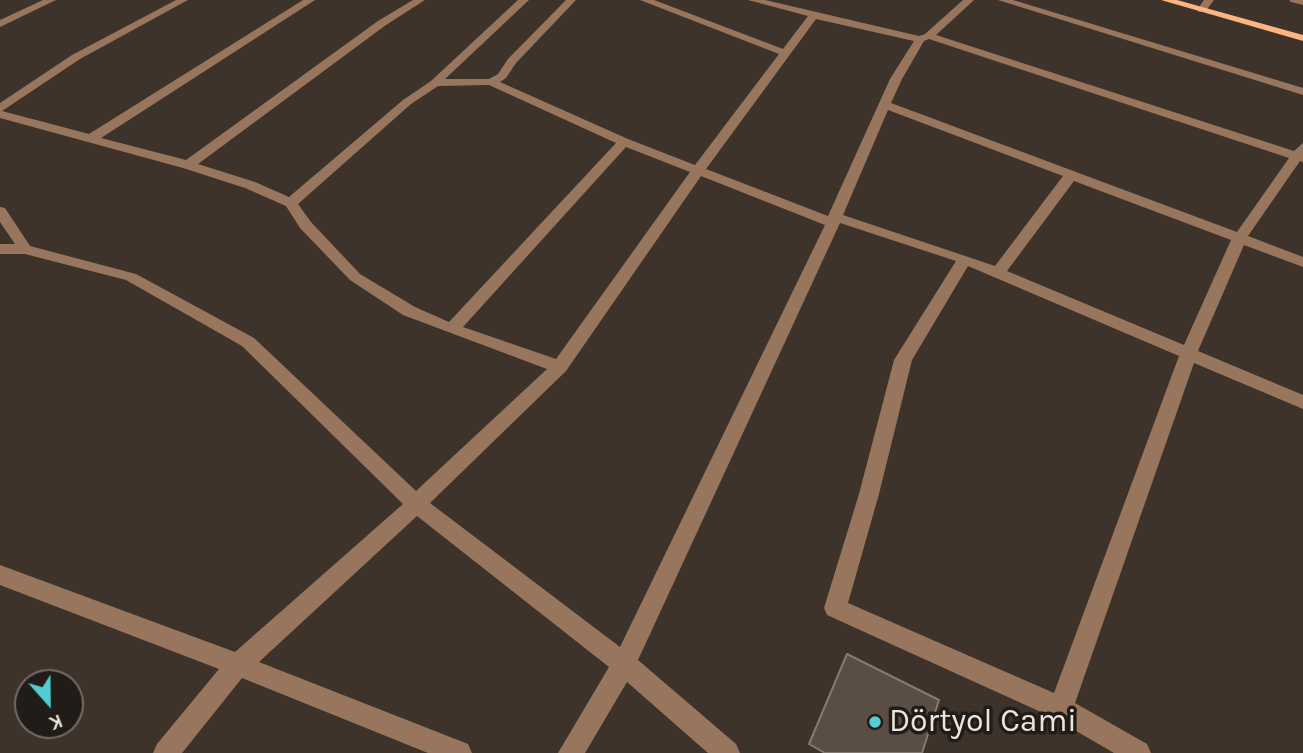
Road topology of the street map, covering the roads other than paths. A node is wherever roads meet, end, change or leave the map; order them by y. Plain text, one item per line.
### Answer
1 (51, 0) edge
2 (183, 0) edge
3 (310, 0) edge
4 (419, 0) edge
5 (524, 0) edge
6 (571, 0) edge
7 (645, 0) edge
8 (753, 0) edge
9 (970, 0) edge
10 (1003, 0) edge
11 (1166, 0) edge
12 (1209, 0) edge
13 (1294, 0) edge
14 (1303, 2) edge
15 (1202, 10) junction
16 (814, 15) junction
17 (0, 24) edge
18 (924, 37) junction
19 (1303, 38) edge
20 (785, 53) junction
21 (491, 82) junction
22 (435, 83) junction
23 (1303, 92) edge
24 (885, 105) junction
25 (0, 108) edge
26 (0, 114) edge
27 (92, 138) junction
28 (624, 142) junction
29 (1301, 153) edge
30 (188, 165) junction
31 (697, 172) junction
32 (1071, 175) junction
33 (291, 203) junction
34 (0, 211) edge
35 (834, 220) junction
36 (1238, 239) junction
37 (0, 249) edge
38 (25, 249) junction
39 (965, 259) junction
40 (1303, 262) edge
41 (998, 272) junction
42 (452, 329) junction
43 (1189, 353) junction
44 (560, 367) junction
45 (1303, 402) edge
46 (415, 504) junction
47 (0, 575) edge
48 (238, 664) junction
49 (624, 664) junction
50 (1060, 708) junction
51 (166, 753) edge
52 (459, 753) edge
53 (571, 753) edge
54 (727, 753) edge
55 (1138, 753) edge

1 - 17 street
2 - 25 street
3 - 27 street
4 - 30 street
5 - 22 street
6 - 21 street
7 - 20 street
8 - 16 street
9 - 18 street
10 - 23 street
11 - 15 main road
12 - 15 street
13 - 14 street
15 - 19 main road
16 - 18 street
16 - 20 street
18 - 24 street
18 - 29 street
20 - 31 street
21 - 22 street
21 - 28 street
22 - 33 street
24 - 32 street
24 - 35 street
26 - 27 street
27 - 30 street
28 - 31 street
28 - 42 street
29 - 36 street
30 - 33 street
31 - 35 street
31 - 44 street
32 - 36 street
32 - 41 street
33 - 42 street
34 - 38 street
35 - 39 street
35 - 49 street
36 - 40 street
36 - 43 street
37 - 38 street
38 - 46 street
39 - 41 street
39 - 50 street
41 - 43 street
42 - 44 street
43 - 45 street
43 - 50 street
44 - 46 street
46 - 48 street
46 - 49 street
47 - 48 street
48 - 51 street
48 - 52 street
49 - 53 street
49 - 54 street
50 - 55 street

